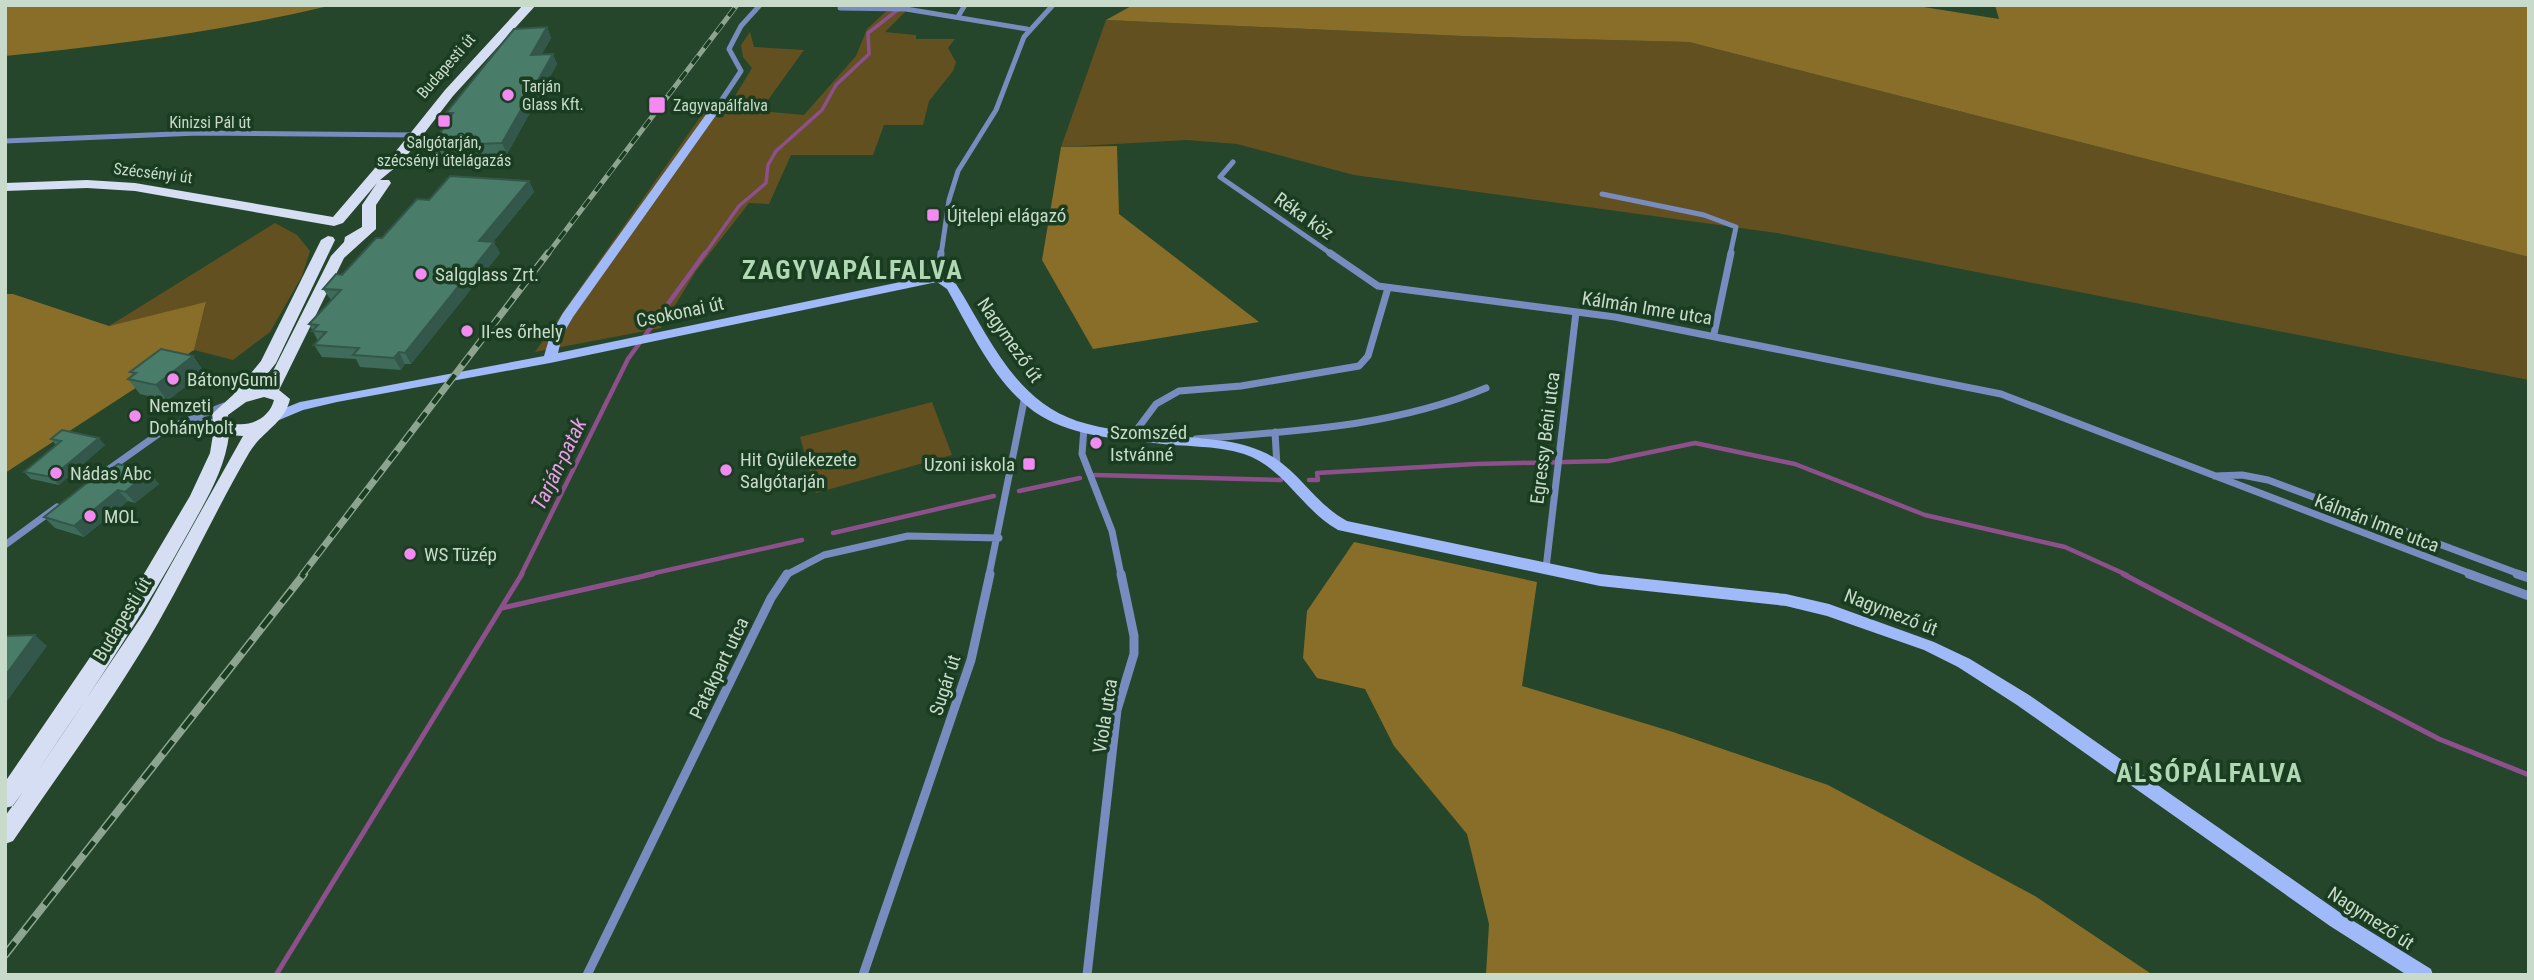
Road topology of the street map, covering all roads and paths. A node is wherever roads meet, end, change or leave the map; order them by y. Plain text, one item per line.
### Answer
1 (530, 5) edge
2 (760, 5) edge
3 (965, 5) edge
4 (1053, 5) edge
5 (841, 6) edge
6 (958, 15) junction
7 (1027, 29) junction
8 (719, 104) joint
9 (416, 135) junction
10 (5, 141) edge
11 (397, 159) junction
12 (1233, 162) dead end
13 (5, 187) edge
14 (1602, 194) dead end
15 (367, 218) junction
16 (331, 229) junction
17 (359, 237) junction
18 (939, 278) junction
19 (1388, 288) junction
20 (1576, 312) junction
21 (1714, 334) junction
22 (550, 359) junction
23 (1486, 388) dead end
24 (276, 396) junction
25 (1025, 396) junction
26 (337, 398) junction
27 (233, 401) junction
28 (269, 420) junction
29 (178, 424) junction
30 (220, 425) junction
31 (1084, 428) junction
32 (1275, 432) junction
33 (1132, 436) junction
34 (1178, 441) junction
35 (1277, 466) junction
36 (2214, 476) junction
37 (90, 483) edge
38 (68, 499) edge
39 (999, 538) junction
40 (5, 545) edge
41 (1546, 568) junction
42 (2529, 578) edge
43 (2529, 596) edge
44 (5, 799) edge
45 (5, 834) edge
46 (587, 975) edge
47 (863, 975) edge
48 (1087, 975) edge
49 (2424, 975) edge

1 - 9 main road, Budapesti út
2 - 8 street
3 - 6 street
4 - 7 street
5 - 6 street
6 - 7 street
7 - 18 street
8 - 22 main road
9 - 10 street, Kinizsi Pál út
9 - 11 main road, Budapesti út
11 - 15 main road, Budapesti út
11 - 16 main road, Budapesti út
12 - 19 street, Réka köz
13 - 16 main road, Szécsényi út
14 - 21 street
15 - 16 main road
15 - 17 main road, Budapesti út
16 - 17 main road
16 - 27 main road, Budapesti út
17 - 24 main road
18 - 22 main road, Csokonai út
18 - 25 main road, Nagymező út
19 - 20 street, Kálmán Imre utca
19 - 33 street
20 - 21 street, Kálmán Imre utca
20 - 41 street, Egressy Béni utca
21 - 36 street, Kálmán Imre utca
22 - 26 main road, Csokonai út
23 - 32 street, Nagymező út
24 - 26 main road
24 - 27 main road
24 - 28 main road, Budapesti út
25 - 31 main road, Nagymező út
25 - 39 street, Sugár út
26 - 28 main road
27 - 29 street, Budapesti út
27 - 30 main road
28 - 30 main road
28 - 45 main road, Budapesti út
29 - 30 street, Budapesti út
29 - 37 street, Budapesti út
30 - 44 main road, Budapesti út
31 - 33 main road, Nagymező út
31 - 48 street, Viola utca
32 - 34 street, Nagymező út
32 - 35 street
33 - 34 main road, Nagymező út
34 - 35 main road, Nagymező út
35 - 41 main road, Nagymező út
36 - 42 street, Kálmán Imre utca
36 - 43 street, Kálmán Imre utca
38 - 40 street
39 - 46 street, Patakpart utca
39 - 47 street, Sugár út
41 - 49 main road, Nagymező út

